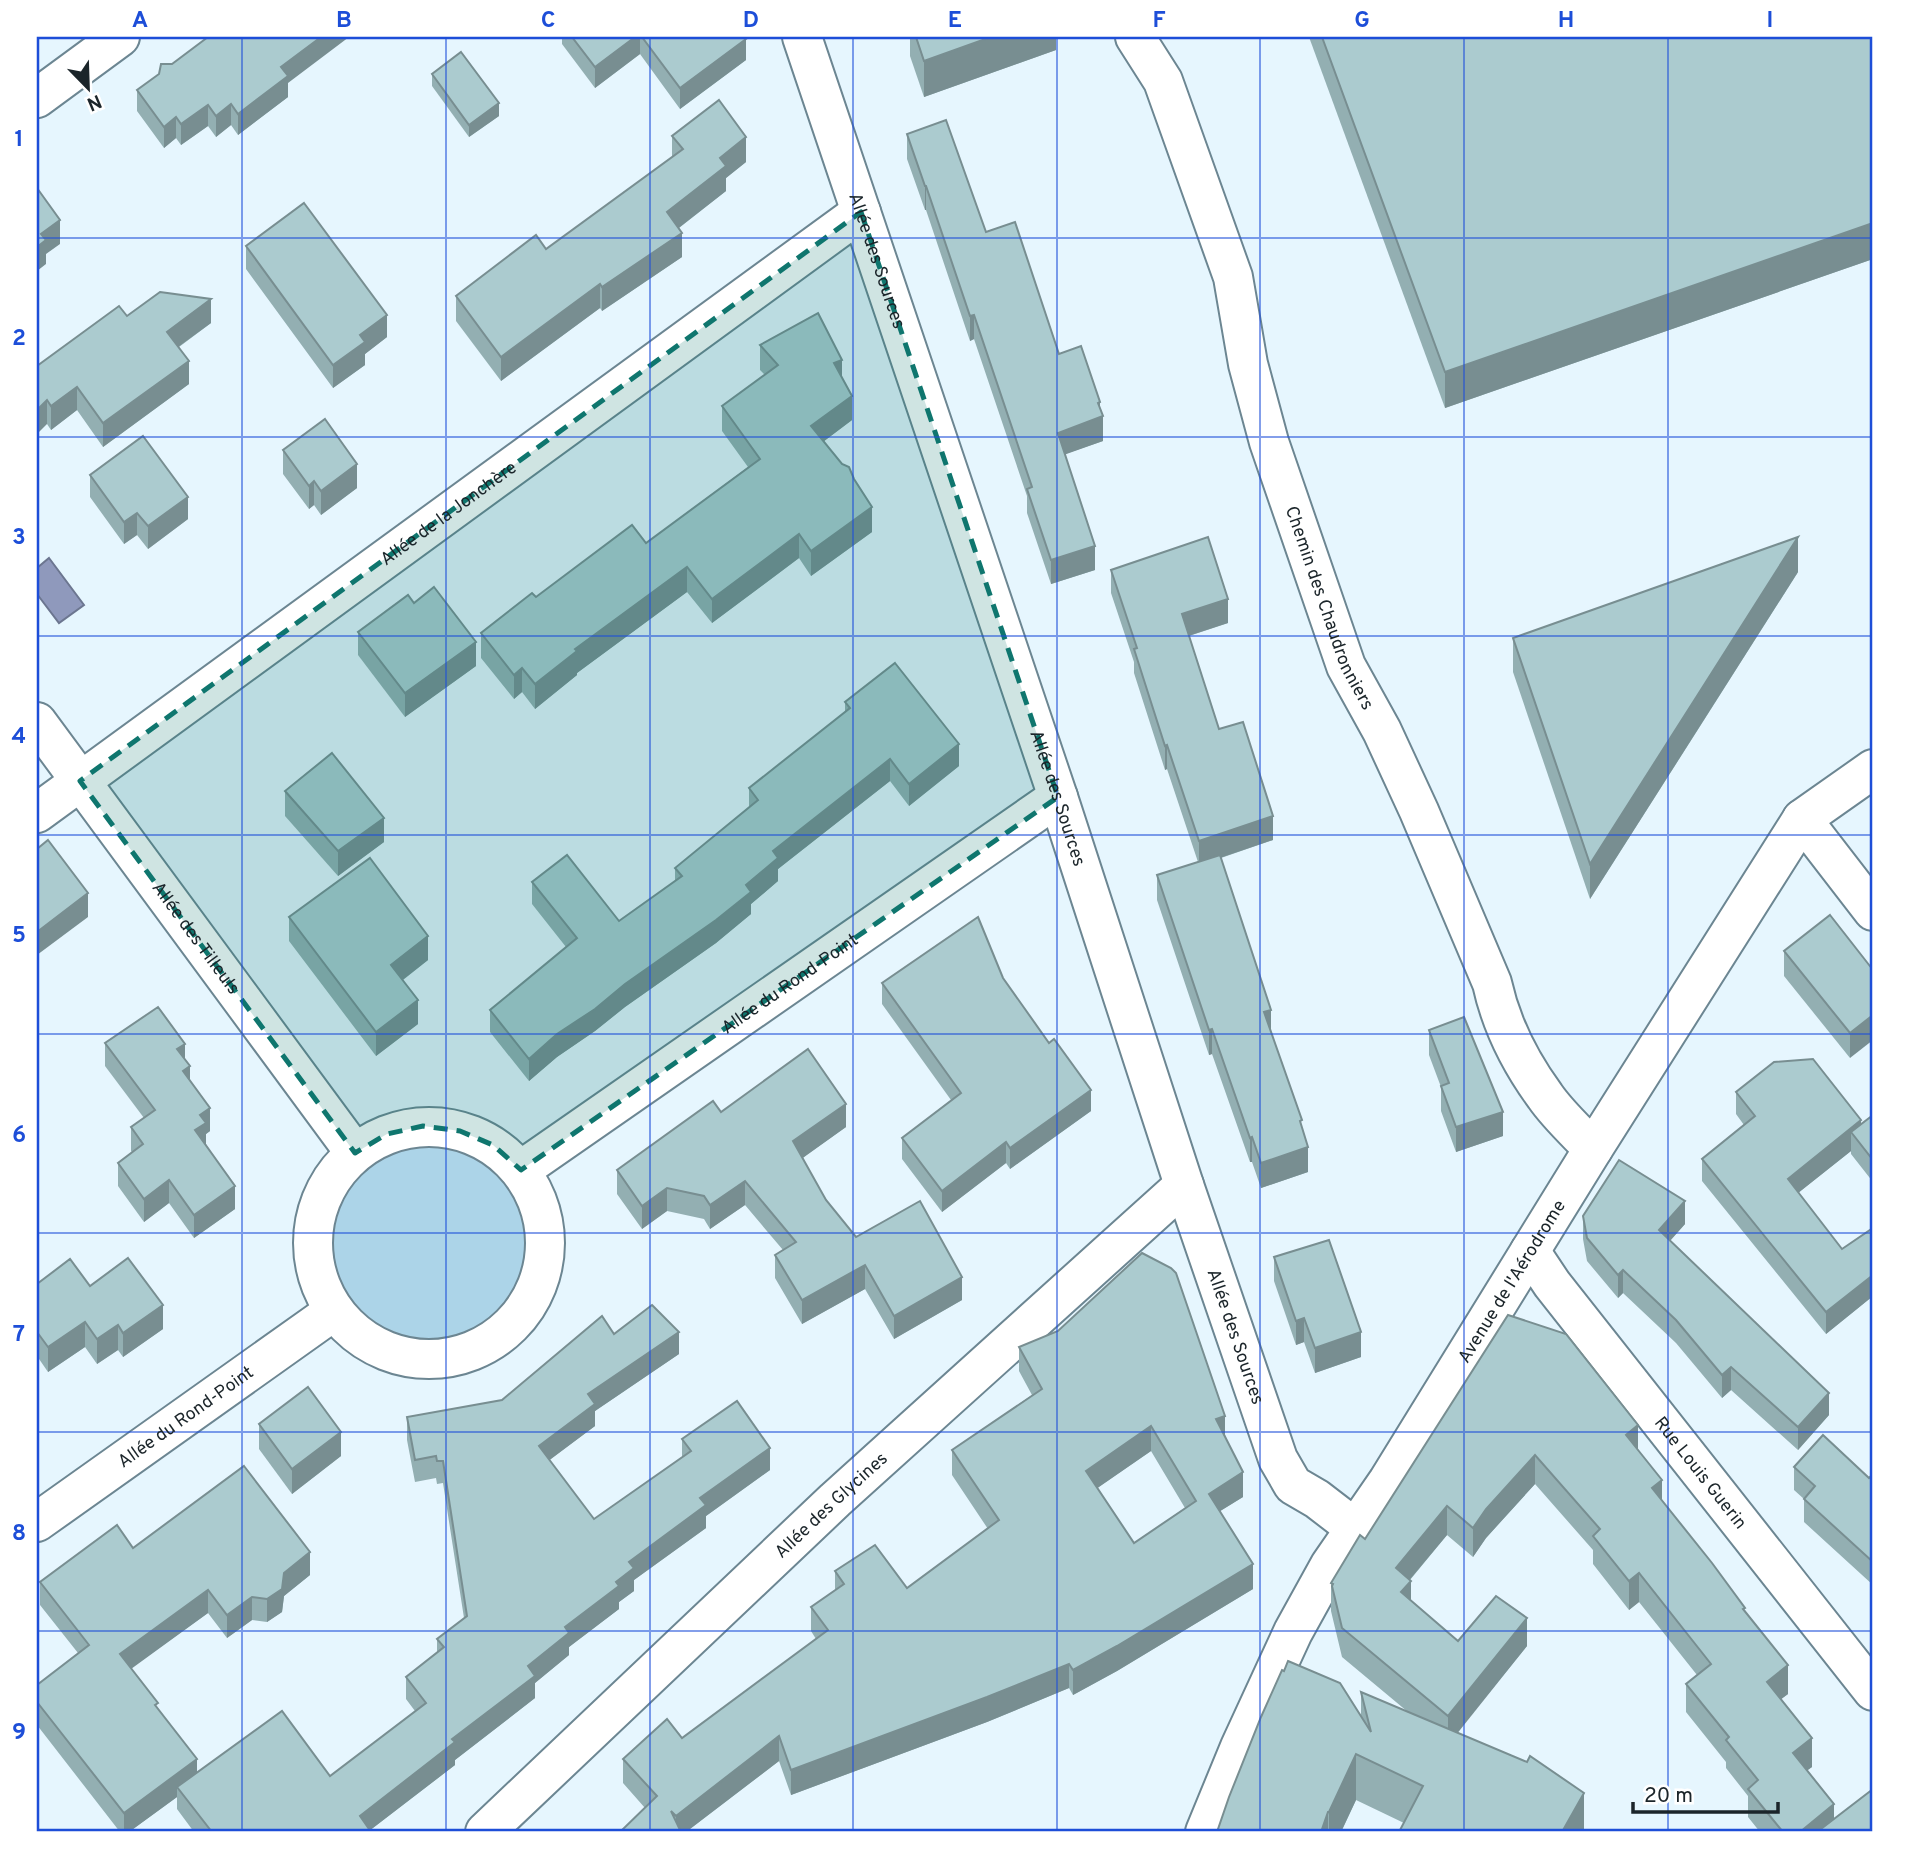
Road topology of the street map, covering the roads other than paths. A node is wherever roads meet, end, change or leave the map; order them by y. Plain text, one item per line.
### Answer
1 (120, 37) edge
2 (802, 37) edge
3 (1135, 37) edge
4 (37, 98) edge
5 (860, 212) junction
6 (37, 722) edge
7 (1873, 769) edge
8 (80, 781) junction
9 (1058, 797) junction
10 (37, 813) edge
11 (1802, 820) junction
12 (1873, 911) edge
13 (1593, 1149) junction
14 (355, 1153) junction
15 (521, 1170) junction
16 (1184, 1185) junction
17 (1530, 1251) junction
18 (334, 1311) junction
19 (37, 1522) edge
20 (1356, 1529) junction
21 (1873, 1691) edge
22 (485, 1832) edge
23 (1205, 1832) edge

1 - 4 street
2 - 5 street, Allée des Sources
3 - 13 street, Chemin des Chaudronniers
5 - 8 street, Allée de la Jonchère
5 - 9 street, Allée des Sources
6 - 8 street, Allée des Tilleuls
7 - 11 street, Avenue de l'Aérodrome
8 - 10 street, Allée de la Jonchère
8 - 14 street, Allée des Tilleuls
9 - 15 street, Allée du Rond-Point
9 - 16 street, Allée des Sources
11 - 12 street
11 - 13 street, Avenue de l'Aérodrome
13 - 17 street, Avenue de l'Aérodrome
14 - 15 street
14 - 18 street
15 - 18 street
16 - 20 street, Allée des Sources
16 - 22 street, Allée des Glycines
17 - 20 street, Avenue de l'Aérodrome
17 - 21 street, Rue Louis Guerin
18 - 19 street, Allée du Rond-Point
20 - 23 street, Avenue de l'Aérodrome

